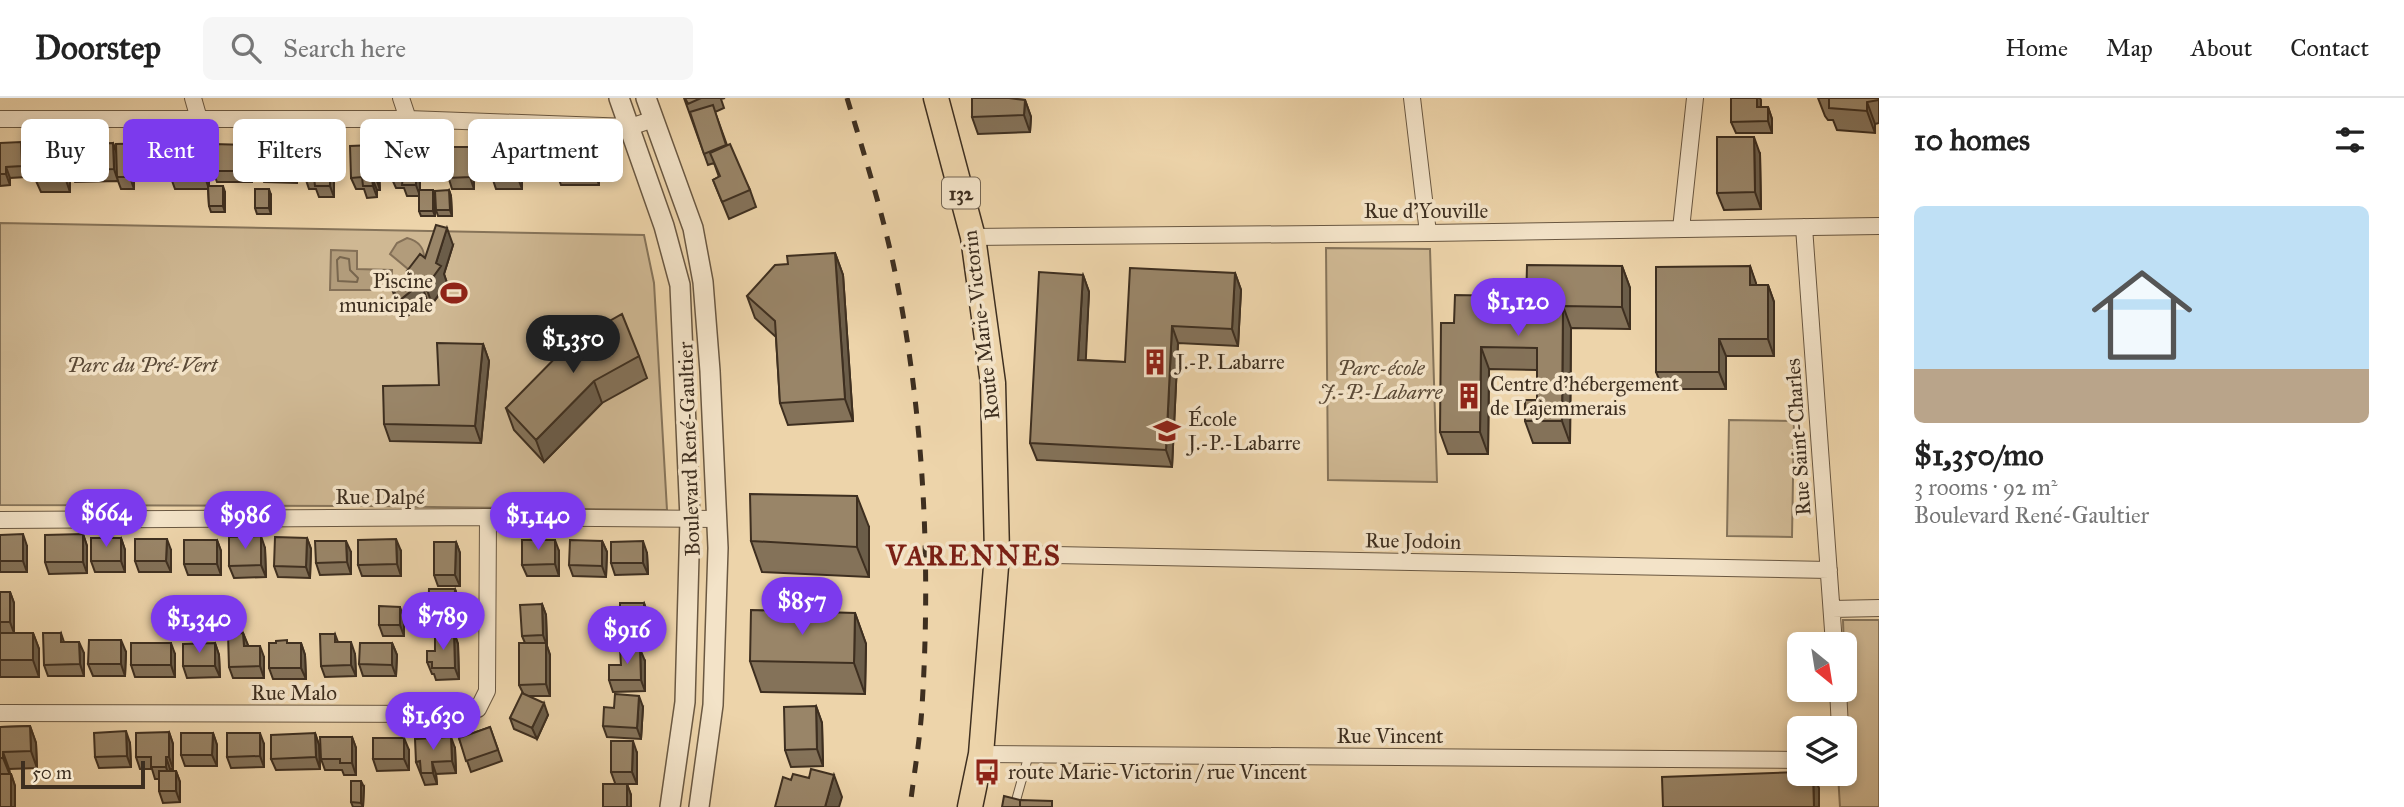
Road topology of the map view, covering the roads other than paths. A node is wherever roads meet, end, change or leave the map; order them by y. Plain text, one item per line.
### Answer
1 (193, 98) edge
2 (401, 98) edge
3 (619, 98) edge
4 (646, 98) edge
5 (936, 98) edge
6 (1412, 98) edge
7 (1695, 98) edge
8 (0, 119) edge
9 (123, 119) edge
10 (199, 119) edge
11 (219, 119) edge
12 (360, 119) edge
13 (408, 119) edge
14 (654, 119) junction
15 (454, 121) edge
16 (630, 127) junction
17 (1879, 226) edge
18 (1804, 227) junction
19 (1681, 229) junction
20 (1428, 233) junction
21 (973, 237) junction
22 (703, 282) junction
23 (680, 285) junction
24 (488, 517) junction
25 (690, 519) junction
26 (718, 519) junction
27 (0, 520) edge
28 (997, 554) junction
29 (1829, 570) junction
30 (1879, 608) edge
31 (1832, 609) junction
32 (1833, 632) edge
33 (0, 713) edge
34 (981, 754) junction
35 (1029, 754) junction
36 (1787, 760) edge
37 (1015, 804) edge
38 (670, 807) edge
39 (699, 807) edge
40 (970, 807) edge

1 - 10 street
2 - 13 street
3 - 16 street, Boulevard René-Gaultier
4 - 14 street, Boulevard René-Gaultier
5 - 21 main road, Route Marie-Victorin / 132
6 - 20 street
7 - 19 street
8 - 9 street
11 - 12 street
14 - 16 street
14 - 22 street, Boulevard René-Gaultier
15 - 16 street
16 - 23 street, Boulevard René-Gaultier
17 - 18 street, Rue d'Youville
18 - 19 street, Rue d'Youville
18 - 29 street, Rue Saint-Charles
19 - 20 street, Rue d'Youville
20 - 21 street, Rue d'Youville
21 - 28 main road, Route Marie-Victorin / 132
22 - 23 street
22 - 26 street, Boulevard René-Gaultier
23 - 25 street, Boulevard René-Gaultier
24 - 25 street, Rue Dalpé
24 - 27 street, Rue Dalpé
24 - 33 street, Rue Malo
25 - 26 street, Rue Dalpé
25 - 38 street, Boulevard René-Gaultier
26 - 39 street, Boulevard René-Gaultier
28 - 29 street, Rue Jodoin
28 - 34 main road, Route Marie-Victorin / 132
29 - 31 street, Rue Saint-Charles
30 - 31 street
31 - 32 street, Rue Saint-Charles
34 - 35 street, Rue Vincent
34 - 40 main road, Route Marie-Victorin / 132
35 - 36 street, Rue Vincent
35 - 37 lane

